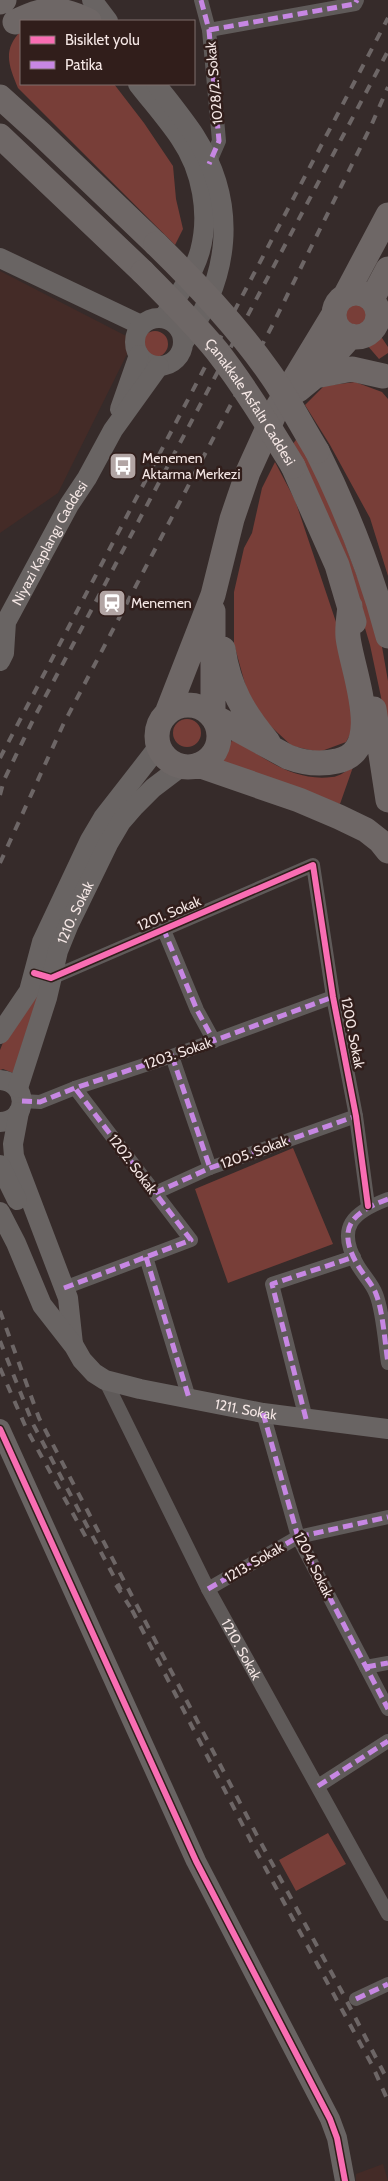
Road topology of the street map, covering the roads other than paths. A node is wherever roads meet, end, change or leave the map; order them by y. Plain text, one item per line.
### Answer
1 (40, 0) edge
2 (71, 0) edge
3 (92, 0) edge
4 (201, 0) edge
5 (357, 0) edge
6 (0, 2) edge
7 (6, 18) edge
8 (86, 20) edge
9 (88, 20) edge
10 (107, 20) edge
11 (209, 30) junction
12 (0, 82) edge
13 (139, 85) edge
14 (157, 85) edge
15 (0, 97) edge
16 (41, 134) junction
17 (0, 136) edge
18 (209, 164) junction
19 (388, 215) edge
20 (0, 258) edge
21 (388, 269) edge
22 (340, 305) junction
23 (379, 314) edge
24 (163, 318) junction
25 (141, 325) junction
26 (354, 337) junction
27 (183, 343) junction
28 (139, 355) junction
29 (159, 366) junction
30 (315, 376) junction
31 (386, 378) edge
32 (277, 408) junction
33 (113, 430) junction
34 (331, 479) junction
35 (213, 595) junction
36 (350, 606) junction
37 (388, 607) edge
38 (388, 636) edge
39 (0, 661) edge
40 (167, 712) junction
41 (213, 716) junction
42 (159, 746) junction
43 (275, 749) junction
44 (190, 766) junction
45 (388, 800) edge
46 (388, 851) edge
47 (313, 865) joint
48 (163, 928) junction
49 (42, 976) junction
50 (333, 997) junction
51 (0, 1034) edge
52 (214, 1041) junction
53 (172, 1056) junction
54 (75, 1088) junction
55 (15, 1095) edge
56 (356, 1116) junction
57 (0, 1122) edge
58 (210, 1168) junction
59 (1, 1171) edge
60 (154, 1193) junction
61 (388, 1199) edge
62 (368, 1206) junction
63 (0, 1212) edge
64 (146, 1257) junction
65 (354, 1257) junction
66 (64, 1288) junction
67 (62, 1319) junction
68 (388, 1362) edge
69 (105, 1380) junction
70 (189, 1398) junction
71 (263, 1413) junction
72 (306, 1418) junction
73 (0, 1429) edge
74 (388, 1429) edge
75 (388, 1517) edge
76 (298, 1537) junction
77 (208, 1589) junction
78 (388, 1663) edge
79 (366, 1667) junction
80 (388, 1709) edge
81 (388, 1741) edge
82 (318, 1786) junction
83 (388, 1914) edge
84 (388, 1984) edge
85 (356, 1999) dead end
86 (344, 2181) edge

1 - 7 highway
2 - 9 street
3 - 10 street
4 - 11 street, 1028/2. Sokak
5 - 11 street
6 - 7 highway
7 - 8 highway
11 - 18 street, 1028/2. Sokak
12 - 16 highway
13 - 24 street
14 - 18 street
15 - 16 highway
16 - 34 highway, bridge
17 - 36 highway, Çanakkale Asfaltı Caddesi, bridge
18 - 27 street
19 - 22 highway
20 - 25 street
21 - 23 highway
22 - 23 highway
22 - 26 highway
22 - 32 highway
23 - 26 highway
24 - 25 street
24 - 27 street
25 - 28 street
26 - 30 highway
26 - 31 highway
27 - 29 street
28 - 29 street
28 - 33 street, Niyazi Kaplangı Caddesi
29 - 33 street, Niyazi Kaplangı Caddesi
30 - 31 highway
30 - 32 highway
32 - 35 highway
33 - 39 street, Niyazi Kaplangı Caddesi
34 - 37 highway
34 - 38 highway
35 - 40 highway
35 - 41 highway
35 - 43 highway
36 - 43 highway
36 - 45 highway, Çanakkale Asfaltı Caddesi
40 - 41 highway
40 - 42 highway
41 - 43 highway
41 - 44 highway
42 - 44 highway
42 - 49 street, 1210. Sokak
44 - 46 highway
44 - 49 street, 1210. Sokak
47 - 48 street, 1201. Sokak
47 - 50 street, 1200. Sokak
48 - 49 street, 1201. Sokak
48 - 52 street
49 - 51 street, 1210. Sokak
49 - 55 street, 1210. Sokak
50 - 52 street, 1203. Sokak
50 - 56 street, 1200. Sokak
52 - 53 street, 1203. Sokak
53 - 54 street, 1203. Sokak
53 - 58 street
54 - 55 street, 1203. Sokak
54 - 60 street, 1202. Sokak
55 - 57 street
55 - 66 street, 1210. Sokak
56 - 58 street, 1205. Sokak
56 - 62 street, 1200. Sokak
58 - 60 street, 1205. Sokak
59 - 67 street
60 - 64 street, 1202. Sokak
61 - 62 street
62 - 65 street
63 - 67 street
64 - 66 street
64 - 70 street
65 - 68 street
65 - 72 street
66 - 67 street, 1210. Sokak
67 - 69 street, 1210. Sokak
69 - 70 street, 1211. Sokak
69 - 77 street, 1210. Sokak
70 - 71 street, 1211. Sokak
71 - 72 street, 1211. Sokak
71 - 76 street, 1204. Sokak
72 - 74 street, 1211. Sokak
73 - 86 street
75 - 76 street, 1213. Sokak
76 - 77 street, 1213. Sokak
76 - 79 street, 1204. Sokak
77 - 82 street, 1210. Sokak
78 - 79 street
79 - 80 street, 1204. Sokak
81 - 82 street
82 - 83 street, 1210. Sokak
84 - 85 street

